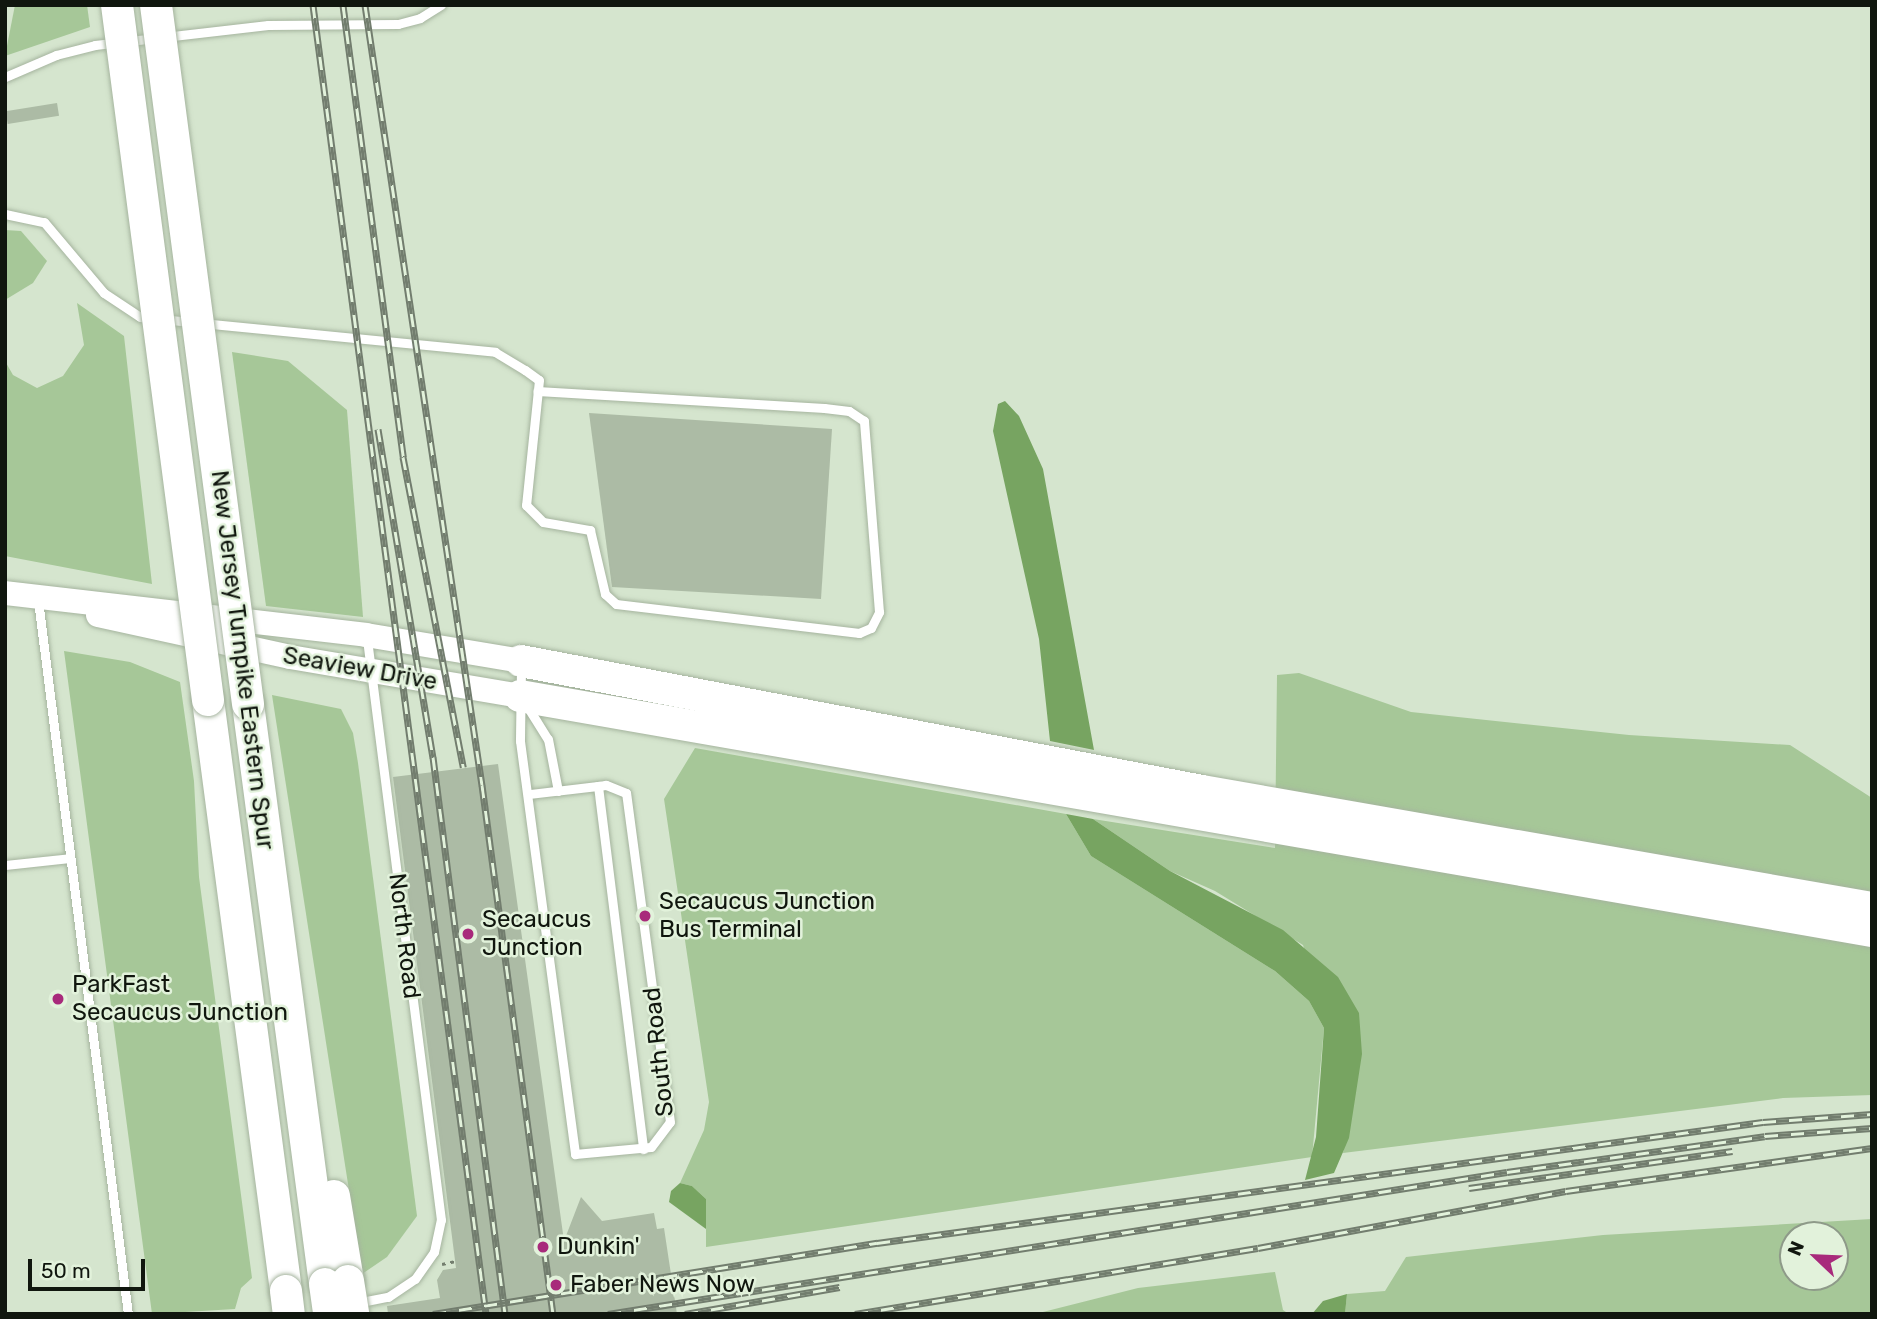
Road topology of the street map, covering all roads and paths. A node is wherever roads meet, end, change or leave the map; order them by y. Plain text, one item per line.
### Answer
1 (117, 5) edge
2 (156, 5) edge
3 (441, 5) edge
4 (5, 77) edge
5 (5, 214) edge
6 (538, 391) junction
7 (5, 593) edge
8 (38, 599) junction
9 (366, 635) junction
10 (521, 661) junction
11 (370, 672) junction
12 (520, 696) junction
13 (598, 786) junction
14 (558, 790) junction
15 (529, 794) junction
16 (70, 859) junction
17 (5, 865) edge
18 (1872, 908) edge
19 (1872, 931) edge
20 (643, 1149) junction
21 (309, 1302) edge
22 (128, 1314) edge
23 (353, 1314) edge

1 - 21 highway, New Jersey Turnpike Eastern Spur, bridge
2 - 21 highway, New Jersey Turnpike Eastern Spur, bridge
3 - 4 lane
5 - 6 lane
6 - 6 lane
7 - 8 main road, Seaview Drive
8 - 9 main road, Seaview Drive
8 - 11 main road, Seaview Drive
8 - 16 lane
9 - 10 main road, Seaview Drive
9 - 11 lane, North Road
10 - 12 lane, South Road
10 - 18 highway
11 - 12 main road, Seaview Drive
11 - 21 lane, North Road
12 - 14 lane
12 - 15 lane, South Road
12 - 19 highway
13 - 14 lane
13 - 20 lane
13 - 20 lane, South Road
14 - 15 lane
15 - 20 lane, South Road
16 - 17 lane
16 - 22 lane
21 - 23 highway, bridge

